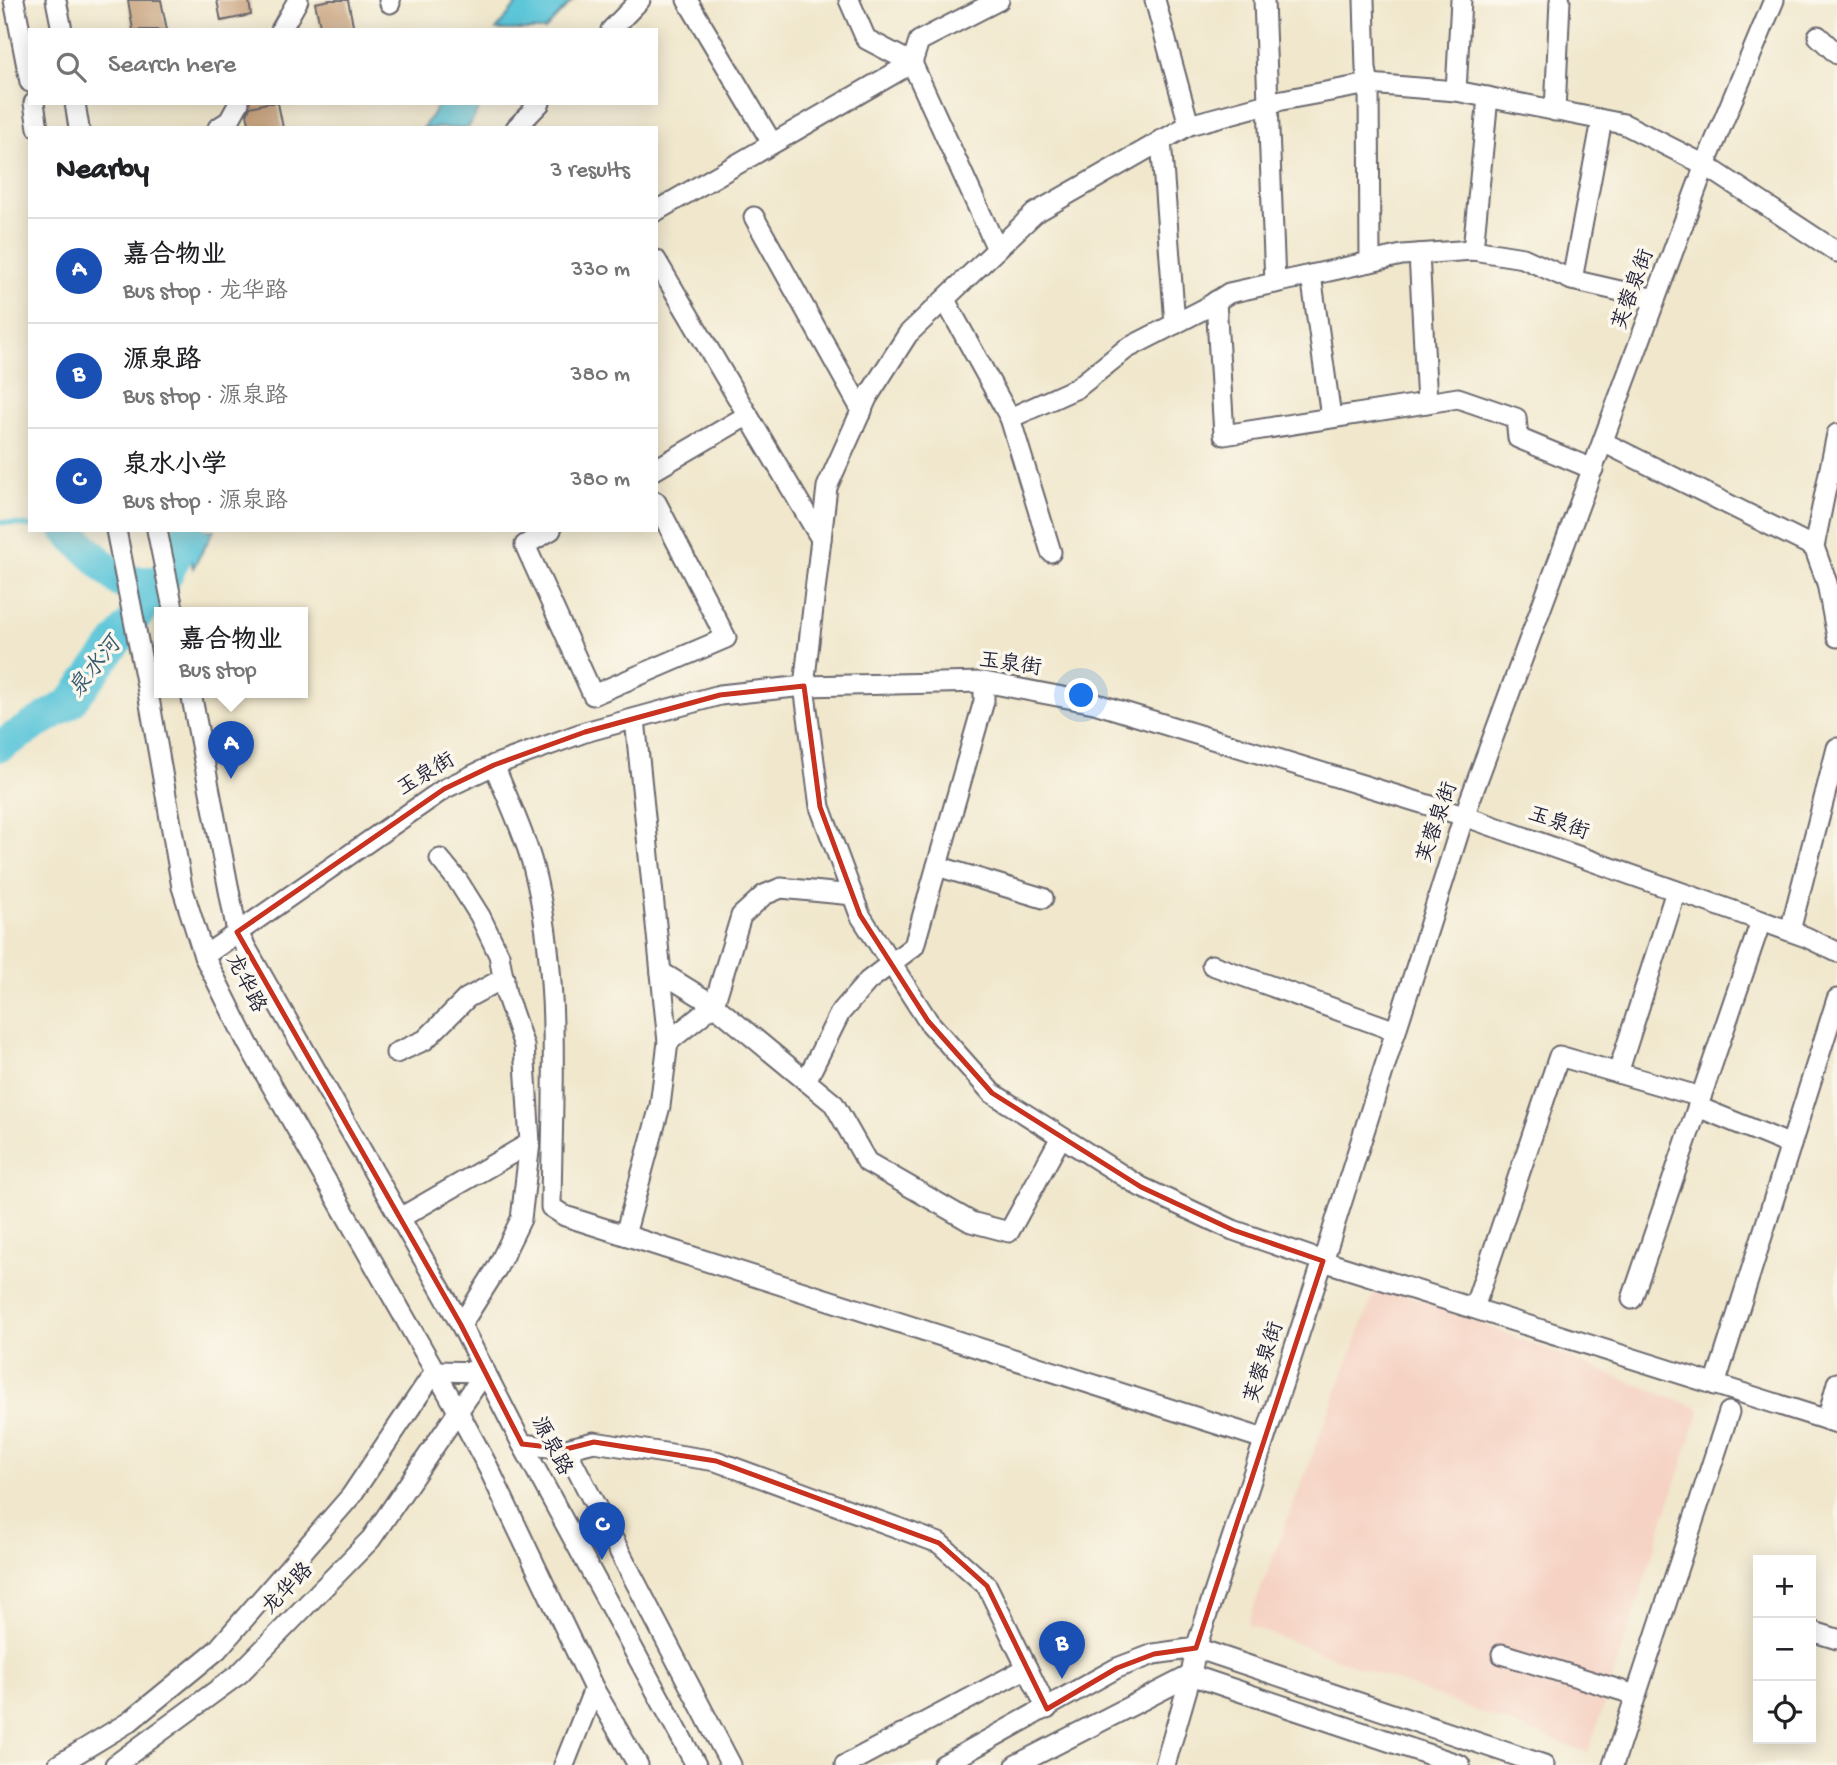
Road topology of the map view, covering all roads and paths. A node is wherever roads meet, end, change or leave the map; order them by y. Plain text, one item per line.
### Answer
1 (14, 0) edge
2 (56, 0) edge
3 (298, 0) edge
4 (640, 0) edge
5 (687, 0) edge
6 (849, 0) edge
7 (1155, 0) edge
8 (1264, 0) edge
9 (1364, 0) edge
10 (1461, 0) edge
11 (1560, 0) edge
12 (1774, 0) edge
13 (991, 2) edge
14 (62, 28) edge
15 (282, 28) edge
16 (613, 28) edge
17 (1818, 36) dead end
18 (1837, 54) edge
19 (912, 63) junction
20 (28, 72) edge
21 (1369, 84) junction
22 (1457, 91) junction
23 (1488, 97) junction
24 (1268, 104) junction
25 (34, 105) edge
26 (75, 105) edge
27 (238, 105) edge
28 (538, 105) edge
29 (1556, 111) junction
30 (1602, 120) junction
31 (1189, 125) junction
32 (38, 126) edge
33 (79, 126) edge
34 (221, 126) edge
35 (518, 126) edge
36 (1161, 140) junction
37 (772, 143) junction
38 (1705, 165) junction
39 (658, 210) edge
40 (754, 217) dead end
41 (997, 249) junction
42 (1473, 250) junction
43 (1837, 252) edge
44 (1419, 254) junction
45 (1370, 262) junction
46 (658, 263) edge
47 (1311, 275) junction
48 (1572, 280) junction
49 (1275, 283) junction
50 (1656, 299) junction
51 (945, 300) junction
52 (1216, 301) junction
53 (1175, 324) junction
54 (1427, 402) junction
55 (862, 411) junction
56 (748, 415) junction
57 (1331, 417) junction
58 (1010, 418) junction
59 (1837, 434) edge
60 (1602, 442) junction
61 (658, 468) edge
62 (1593, 469) junction
63 (658, 506) edge
64 (116, 532) edge
65 (157, 532) edge
66 (542, 533) edge
67 (821, 538) junction
68 (1814, 547) junction
69 (1051, 552) dead end
70 (173, 607) edge
71 (1837, 637) edge
72 (984, 682) junction
73 (804, 686) junction
74 (192, 698) edge
75 (635, 719) junction
76 (1837, 748) edge
77 (494, 765) junction
78 (1464, 816) junction
79 (440, 859) dead end
80 (937, 866) junction
81 (1676, 891) junction
82 (853, 895) junction
83 (1043, 898) dead end
84 (1761, 921) junction
85 (237, 932) junction
86 (1790, 932) junction
87 (1837, 952) edge
88 (204, 956) junction
89 (892, 964) junction
90 (1212, 965) dead end
91 (661, 972) junction
92 (503, 978) junction
93 (1837, 999) edge
94 (714, 1005) junction
95 (1396, 1031) junction
96 (668, 1042) junction
97 (396, 1053) dead end
98 (1618, 1073) junction
99 (806, 1081) junction
100 (1700, 1102) junction
101 (1061, 1137) junction
102 (530, 1143) junction
103 (1791, 1146) junction
104 (400, 1218) junction
105 (625, 1234) junction
106 (1323, 1261) junction
107 (1632, 1299) dead end
108 (1474, 1308) junction
109 (461, 1325) junction
110 (435, 1371) junction
111 (485, 1372) junction
112 (1837, 1383) edge
113 (1715, 1385) junction
114 (458, 1410) junction
115 (1729, 1412) dead end
116 (1832, 1421) edge
117 (1265, 1439) junction
118 (522, 1444) junction
119 (566, 1449) junction
120 (1816, 1632) edge
121 (1837, 1639) edge
122 (1196, 1648) junction
123 (1502, 1654) dead end
124 (1027, 1668) junction
125 (1191, 1675) junction
126 (594, 1689) junction
127 (1636, 1695) junction
128 (1047, 1709) junction
129 (58, 1765) edge
130 (115, 1765) edge
131 (564, 1765) edge
132 (638, 1765) edge
133 (696, 1765) edge
134 (731, 1765) edge
135 (845, 1765) edge
136 (943, 1765) edge
137 (1016, 1765) edge
138 (1165, 1765) edge
139 (1460, 1765) edge
140 (1544, 1765) edge
141 (1613, 1765) edge

1 - 20 street
2 - 14 street
3 - 15 street
4 - 16 street
5 - 37 street
6 - 19 street
7 - 31 street
8 - 24 street
9 - 21 street
10 - 22 street
11 - 29 street
12 - 38 street, 芙蓉泉街
13 - 19 street
17 - 18 street
19 - 37 street
19 - 41 street
21 - 22 street
21 - 24 street
21 - 45 street
22 - 23 street
23 - 29 street
23 - 42 street
24 - 31 street
24 - 49 street
25 - 32 street
26 - 33 street
27 - 34 street
28 - 35 street
29 - 30 street
30 - 38 street
30 - 48 street
31 - 36 street
36 - 41 street
36 - 53 street
37 - 39 street
38 - 43 street
38 - 50 street, 芙蓉泉街
40 - 55 street
41 - 51 street
42 - 44 street
42 - 48 street
44 - 45 street
44 - 54 street
45 - 47 street
46 - 56 street
47 - 49 street
47 - 57 street
48 - 50 street
49 - 52 street
50 - 60 street, 芙蓉泉街
51 - 55 street
51 - 58 street
52 - 53 street
52 - 57 street
53 - 58 street
54 - 57 street
54 - 62 street
55 - 67 street
56 - 61 street
56 - 67 street
58 - 69 street
59 - 68 street
60 - 62 street, 芙蓉泉街
60 - 68 street
62 - 78 street, 芙蓉泉街
63 - 66 street
64 - 88 street, 龙华路
65 - 70 street
67 - 73 street
68 - 71 street
72 - 73 street, 玉泉街
72 - 78 street, 玉泉街
72 - 80 street
73 - 75 street, 玉泉街
73 - 82 street
74 - 85 street, 龙华路
75 - 77 street, 玉泉街
75 - 91 street
76 - 86 street
77 - 85 street, 玉泉街
77 - 105 street
78 - 81 street, 玉泉街
78 - 95 street, 芙蓉泉街
79 - 92 street
80 - 83 street
80 - 89 street
81 - 84 street, 玉泉街
81 - 98 street
82 - 89 street
82 - 94 street
84 - 86 street, 玉泉街
84 - 100 street
85 - 88 street, 玉泉街
85 - 104 street, 龙华路
86 - 87 street, 玉泉街
88 - 110 street, 龙华路
89 - 99 street
89 - 101 street
90 - 95 street
91 - 94 street
91 - 96 street
92 - 97 street
92 - 102 street
93 - 103 street
94 - 96 street
94 - 99 street
95 - 106 street, 芙蓉泉街
96 - 105 street
98 - 100 street
98 - 108 street
99 - 101 street
100 - 103 street
100 - 107 street
101 - 106 street
102 - 104 street
102 - 109 street
103 - 113 street
104 - 109 street, 龙华路
105 - 117 street
106 - 108 street
106 - 117 street, 芙蓉泉街
108 - 113 street
109 - 111 street, 龙华路
110 - 111 street
110 - 114 street, 龙华路
110 - 129 street
111 - 114 street, 龙华路
111 - 118 street, 源泉路
112 - 116 street
113 - 116 street
114 - 126 street
114 - 130 street, 龙华路
115 - 127 street
117 - 122 street, 芙蓉泉街
118 - 119 street
118 - 133 street, 源泉路
119 - 124 street
119 - 134 street
120 - 121 street
122 - 125 street, 芙蓉泉街
122 - 128 street
122 - 140 street
123 - 127 street
124 - 128 street
124 - 135 street
125 - 137 street
125 - 138 street, 芙蓉泉街
125 - 139 street
126 - 131 street
126 - 132 street
127 - 141 street
128 - 136 street

